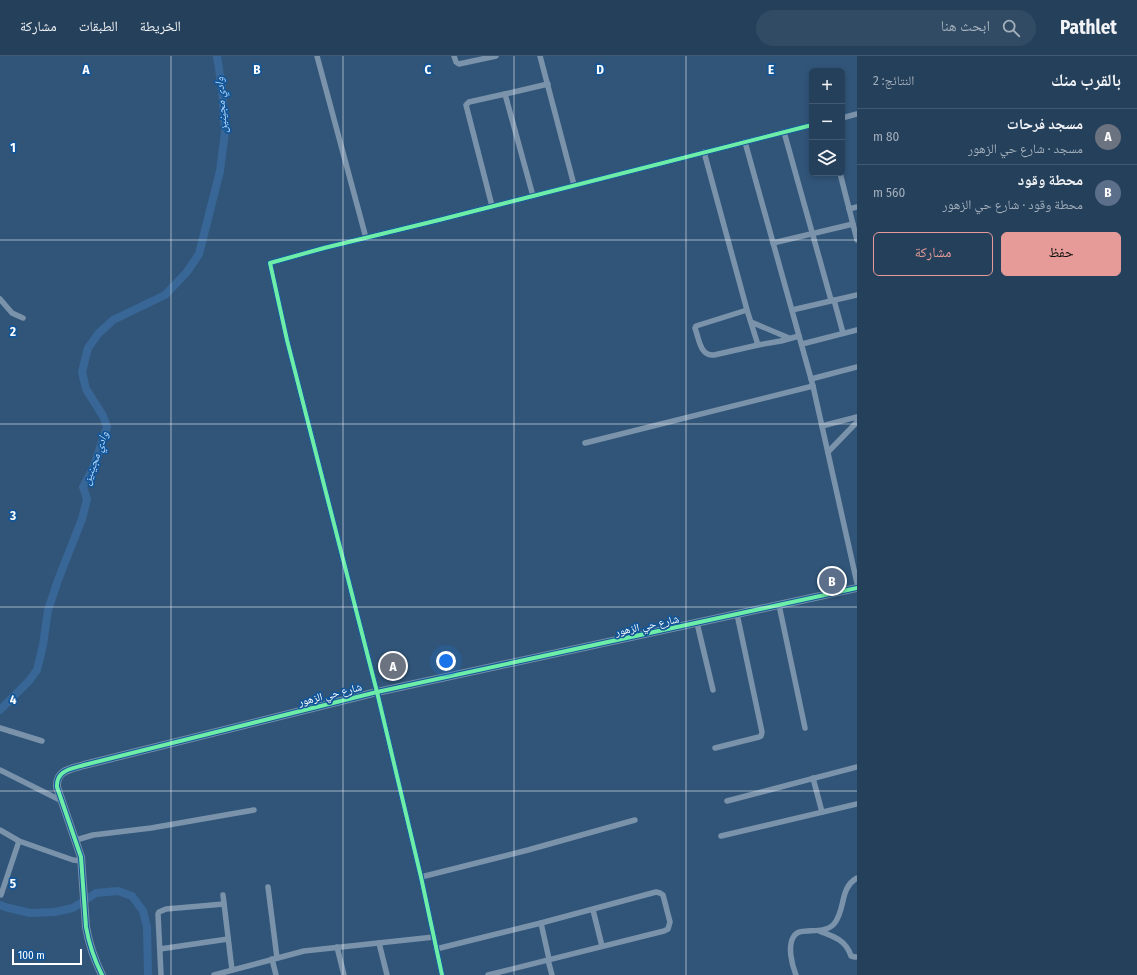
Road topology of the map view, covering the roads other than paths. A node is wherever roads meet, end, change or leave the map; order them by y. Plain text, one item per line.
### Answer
1 (317, 56) edge
2 (454, 56) edge
3 (496, 56) edge
4 (540, 56) edge
5 (548, 84) junction
6 (506, 94) junction
7 (857, 114) edge
8 (845, 117) edge
9 (809, 126) edge
10 (784, 132) junction
11 (745, 142) junction
12 (704, 152) junction
13 (841, 176) edge
14 (574, 185) junction
15 (533, 196) junction
16 (492, 206) junction
17 (857, 207) edge
18 (849, 209) junction
19 (853, 224) junction
20 (813, 233) junction
21 (366, 238) junction
22 (857, 240) edge
23 (773, 243) junction
24 (857, 295) edge
25 (0, 299) edge
26 (832, 300) junction
27 (747, 310) junction
28 (792, 310) junction
29 (23, 318) dead end
30 (751, 322) junction
31 (857, 330) edge
32 (843, 333) junction
33 (799, 336) junction
34 (789, 338) junction
35 (758, 344) junction
36 (802, 344) junction
37 (857, 367) edge
38 (811, 379) junction
39 (813, 386) junction
40 (857, 417) edge
41 (857, 422) edge
42 (822, 426) junction
43 (585, 443) dead end
44 (828, 452) junction
45 (857, 583) edge
46 (857, 588) edge
47 (779, 605) junction
48 (737, 614) junction
49 (697, 623) junction
50 (713, 690) dead end
51 (377, 692) junction
52 (0, 728) edge
53 (805, 728) dead end
54 (42, 742) dead end
55 (715, 748) dead end
56 (857, 767) edge
57 (0, 770) edge
58 (813, 778) junction
59 (62, 801) junction
60 (727, 802) dead end
61 (857, 804) edge
62 (254, 810) dead end
63 (822, 812) junction
64 (636, 820) dead end
65 (0, 830) edge
66 (721, 836) dead end
67 (76, 840) junction
68 (19, 841) junction
69 (82, 861) junction
70 (421, 877) junction
71 (857, 878) edge
72 (268, 887) dead end
73 (1, 895) edge
74 (223, 895) dead end
75 (224, 904) junction
76 (593, 910) junction
77 (541, 923) junction
78 (818, 931) junction
79 (434, 937) junction
80 (228, 939) junction
81 (379, 943) junction
82 (602, 946) junction
83 (337, 947) junction
84 (160, 949) junction
85 (436, 949) junction
86 (857, 957) edge
87 (274, 958) junction
88 (549, 960) junction
89 (232, 970) junction
90 (102, 975) edge
91 (161, 975) edge
92 (214, 975) edge
93 (276, 975) edge
94 (344, 975) edge
95 (387, 975) edge
96 (442, 975) edge
97 (488, 975) edge
98 (552, 975) edge
99 (796, 975) edge

1 - 21 street
2 - 3 street
4 - 5 street
5 - 6 street
5 - 14 street
6 - 15 street
6 - 16 street
7 - 8 street
9 - 10 street
10 - 11 street
10 - 20 street
11 - 12 street
11 - 23 street
12 - 14 street
12 - 27 street
13 - 18 street
14 - 15 street
15 - 16 street
16 - 21 street
17 - 18 street
18 - 19 street
19 - 20 street
19 - 22 street
20 - 23 street
20 - 26 street
21 - 51 street
23 - 28 street
24 - 26 street
25 - 29 street
26 - 28 street
26 - 32 street
27 - 30 street
27 - 35 street
28 - 33 street
30 - 34 street
30 - 35 street
31 - 32 street
32 - 36 street
33 - 34 street
33 - 36 street
34 - 35 street
36 - 38 street
37 - 38 street
38 - 39 street
39 - 42 street
39 - 43 street
40 - 42 street
41 - 44 street
42 - 44 street
44 - 45 street
46 - 47 street, شارع حي الزهور
47 - 48 street, شارع حي الزهور
47 - 53 street
48 - 49 street, شارع حي الزهور
48 - 55 street
49 - 50 street
49 - 51 street, شارع حي الزهور
51 - 59 street, شارع حي الزهور
51 - 70 street
52 - 54 street
56 - 58 street
57 - 59 street
58 - 60 street
58 - 63 street
59 - 67 street, شارع حي الزهور
61 - 63 street
62 - 67 street
63 - 66 street
64 - 70 street
65 - 68 street
67 - 69 street, شارع حي الزهور
68 - 69 street
68 - 73 street
69 - 90 street, شارع حي الزهور
70 - 79 street
71 - 78 street
72 - 87 street
74 - 75 street
75 - 80 street
75 - 84 street
76 - 77 street
76 - 82 street
76 - 82 street
77 - 85 street
77 - 88 street
78 - 86 street
78 - 99 street
79 - 81 street
79 - 85 street
80 - 84 street
80 - 89 street
81 - 83 street
81 - 95 street
82 - 88 street
83 - 87 street
83 - 94 street
84 - 91 street
85 - 96 street
87 - 89 street
87 - 93 street
88 - 97 street
88 - 98 street
89 - 92 street

